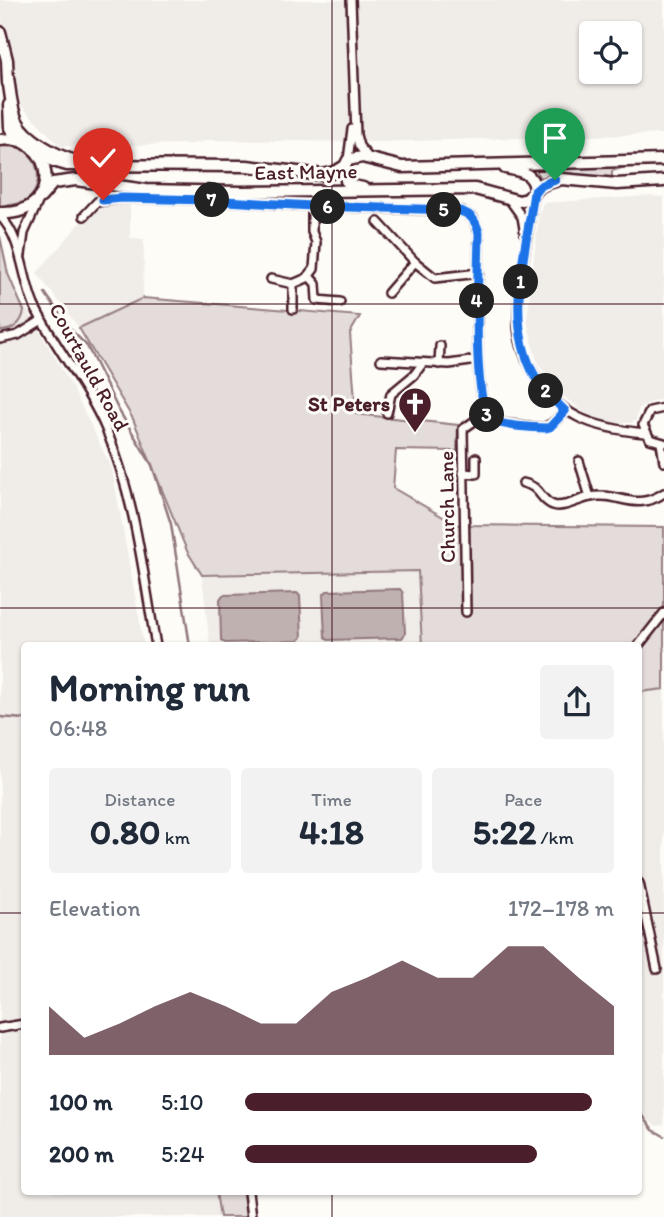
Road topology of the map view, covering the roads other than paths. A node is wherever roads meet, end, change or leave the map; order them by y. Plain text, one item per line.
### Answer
1 (351, 0) edge
2 (0, 32) edge
3 (8, 77) junction
4 (354, 111) junction
5 (0, 140) edge
6 (22, 142) junction
7 (33, 149) junction
8 (369, 158) junction
9 (664, 160) edge
10 (346, 163) junction
11 (98, 165) junction
12 (491, 165) junction
13 (664, 181) edge
14 (369, 190) junction
15 (535, 191) junction
16 (41, 197) junction
17 (509, 199) junction
18 (312, 206) junction
19 (0, 215) edge
20 (84, 216) dead end
21 (378, 222) dead end
22 (526, 238) junction
23 (415, 262) junction
24 (23, 269) junction
25 (479, 273) junction
26 (309, 276) junction
27 (271, 279) dead end
28 (293, 284) junction
29 (388, 293) dead end
30 (340, 302) dead end
31 (293, 309) dead end
32 (42, 320) junction
33 (0, 339) edge
34 (440, 346) dead end
35 (382, 360) dead end
36 (478, 360) junction
37 (423, 363) junction
38 (439, 364) junction
39 (664, 408) edge
40 (565, 411) junction
41 (387, 413) dead end
42 (486, 413) junction
43 (645, 433) junction
44 (662, 443) edge
45 (476, 458) dead end
46 (579, 461) dead end
47 (664, 462) edge
48 (463, 473) junction
49 (523, 483) dead end
50 (664, 493) edge
51 (590, 497) junction
52 (466, 612) dead end
53 (664, 613) edge
54 (155, 642) edge
55 (641, 642) edge
56 (642, 897) edge
57 (657, 969) dead end
58 (21, 1024) edge
59 (0, 1028) edge
60 (249, 1195) edge
61 (252, 1215) edge

1 - 4 street
2 - 3 main road
3 - 6 main road
3 - 11 main road
4 - 8 street
4 - 10 street
5 - 6 main road
6 - 7 main road, East Mayne
7 - 11 main road, East Mayne
7 - 16 main road
8 - 10 main road, East Mayne
8 - 12 main road, East Mayne
9 - 12 main road, East Mayne
10 - 11 main road, East Mayne
10 - 14 main road, East Mayne
12 - 15 main road, East Mayne
13 - 15 main road
14 - 16 main road, East Mayne
14 - 17 main road, East Mayne
15 - 17 main road
15 - 22 street
16 - 19 main road, East Mayne
16 - 24 street, Courtauld Road
17 - 22 street
18 - 20 street
18 - 25 street
18 - 26 street
19 - 24 street, Courtauld Road
21 - 23 street
22 - 40 street
23 - 25 street
23 - 29 street
24 - 32 street, Courtauld Road
25 - 36 street
26 - 28 street
26 - 30 street
27 - 28 street
28 - 31 street
32 - 33 street
32 - 54 street, Courtauld Road
34 - 38 street
35 - 37 street
36 - 38 street
36 - 42 street
37 - 38 street
37 - 41 street
39 - 43 street
40 - 42 street
40 - 43 street
42 - 48 street, Church Lane
43 - 44 street
44 - 47 street
45 - 48 street
46 - 51 street
48 - 52 street, Church Lane
49 - 51 street
50 - 51 street
53 - 55 street
56 - 57 street
58 - 59 street
60 - 61 street

